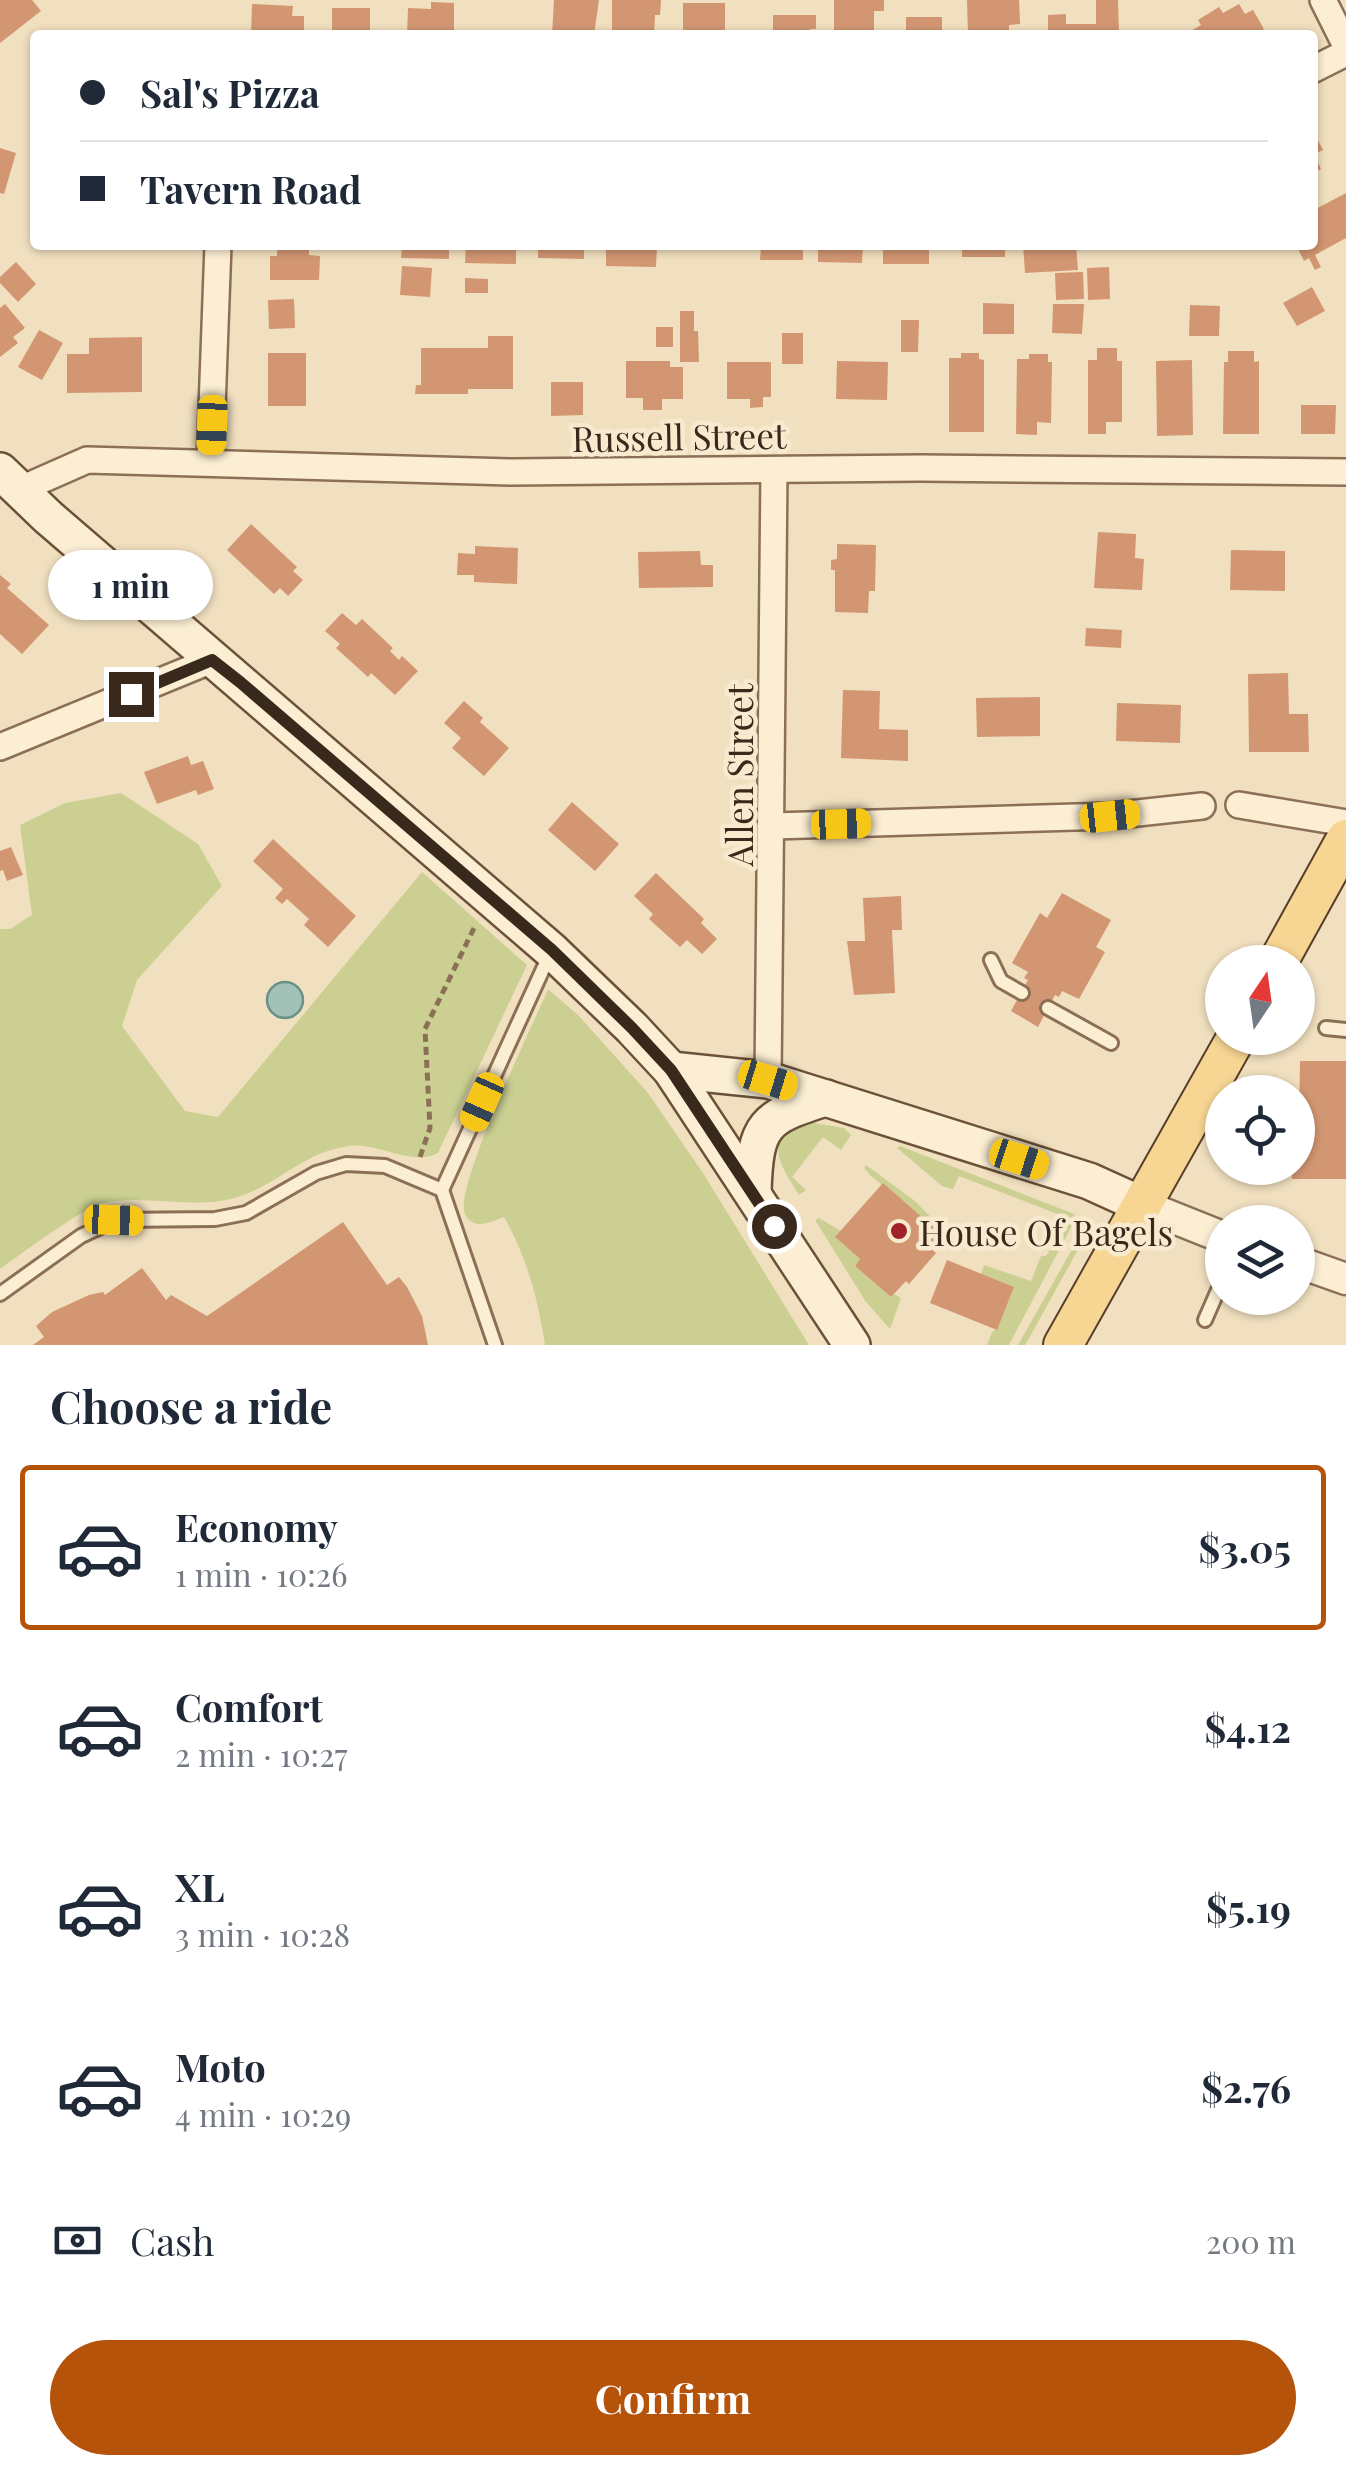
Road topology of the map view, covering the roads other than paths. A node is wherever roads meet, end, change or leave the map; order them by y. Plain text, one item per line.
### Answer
1 (1322, 0) edge
2 (1346, 46) edge
3 (1346, 53) edge
4 (1318, 67) edge
5 (218, 250) edge
6 (210, 462) junction
7 (774, 470) junction
8 (1346, 472) edge
9 (10, 480) edge
10 (212, 660) junction
11 (0, 747) edge
12 (1239, 804) dead end
13 (1202, 806) dead end
14 (1346, 823) edge
15 (773, 826) junction
16 (1346, 840) edge
17 (1287, 945) edge
18 (552, 950) junction
19 (992, 960) dead end
20 (1022, 993) dead end
21 (1048, 1008) dead end
22 (1326, 1028) dead end
23 (1346, 1030) edge
24 (1111, 1043) dead end
25 (1226, 1055) edge
26 (671, 1070) junction
27 (768, 1080) junction
28 (826, 1098) junction
29 (442, 1190) junction
30 (753, 1192) junction
31 (1142, 1205) junction
32 (1205, 1230) edge
33 (1315, 1268) edge
34 (1346, 1279) edge
35 (0, 1294) edge
36 (1207, 1315) edge
37 (1205, 1320) dead end
38 (495, 1345) edge
39 (852, 1345) edge
40 (1063, 1345) edge

1 - 2 street
3 - 4 street
5 - 6 street
6 - 7 street, Russell Street
6 - 9 street, Russell Street
7 - 8 street, Russell Street
7 - 15 street, Allen Street
9 - 10 main road
10 - 11 street
10 - 18 main road
12 - 14 street
13 - 15 street
15 - 27 street, Allen Street
16 - 17 main road
18 - 26 main road
18 - 29 lane
19 - 20 lane
21 - 24 lane
22 - 23 lane
25 - 31 main road
26 - 27 main road
26 - 30 main road
27 - 28 main road
28 - 30 main road
28 - 31 main road
29 - 35 lane
29 - 38 lane
30 - 39 main road
31 - 32 street
31 - 40 main road
33 - 34 street
36 - 37 lane

